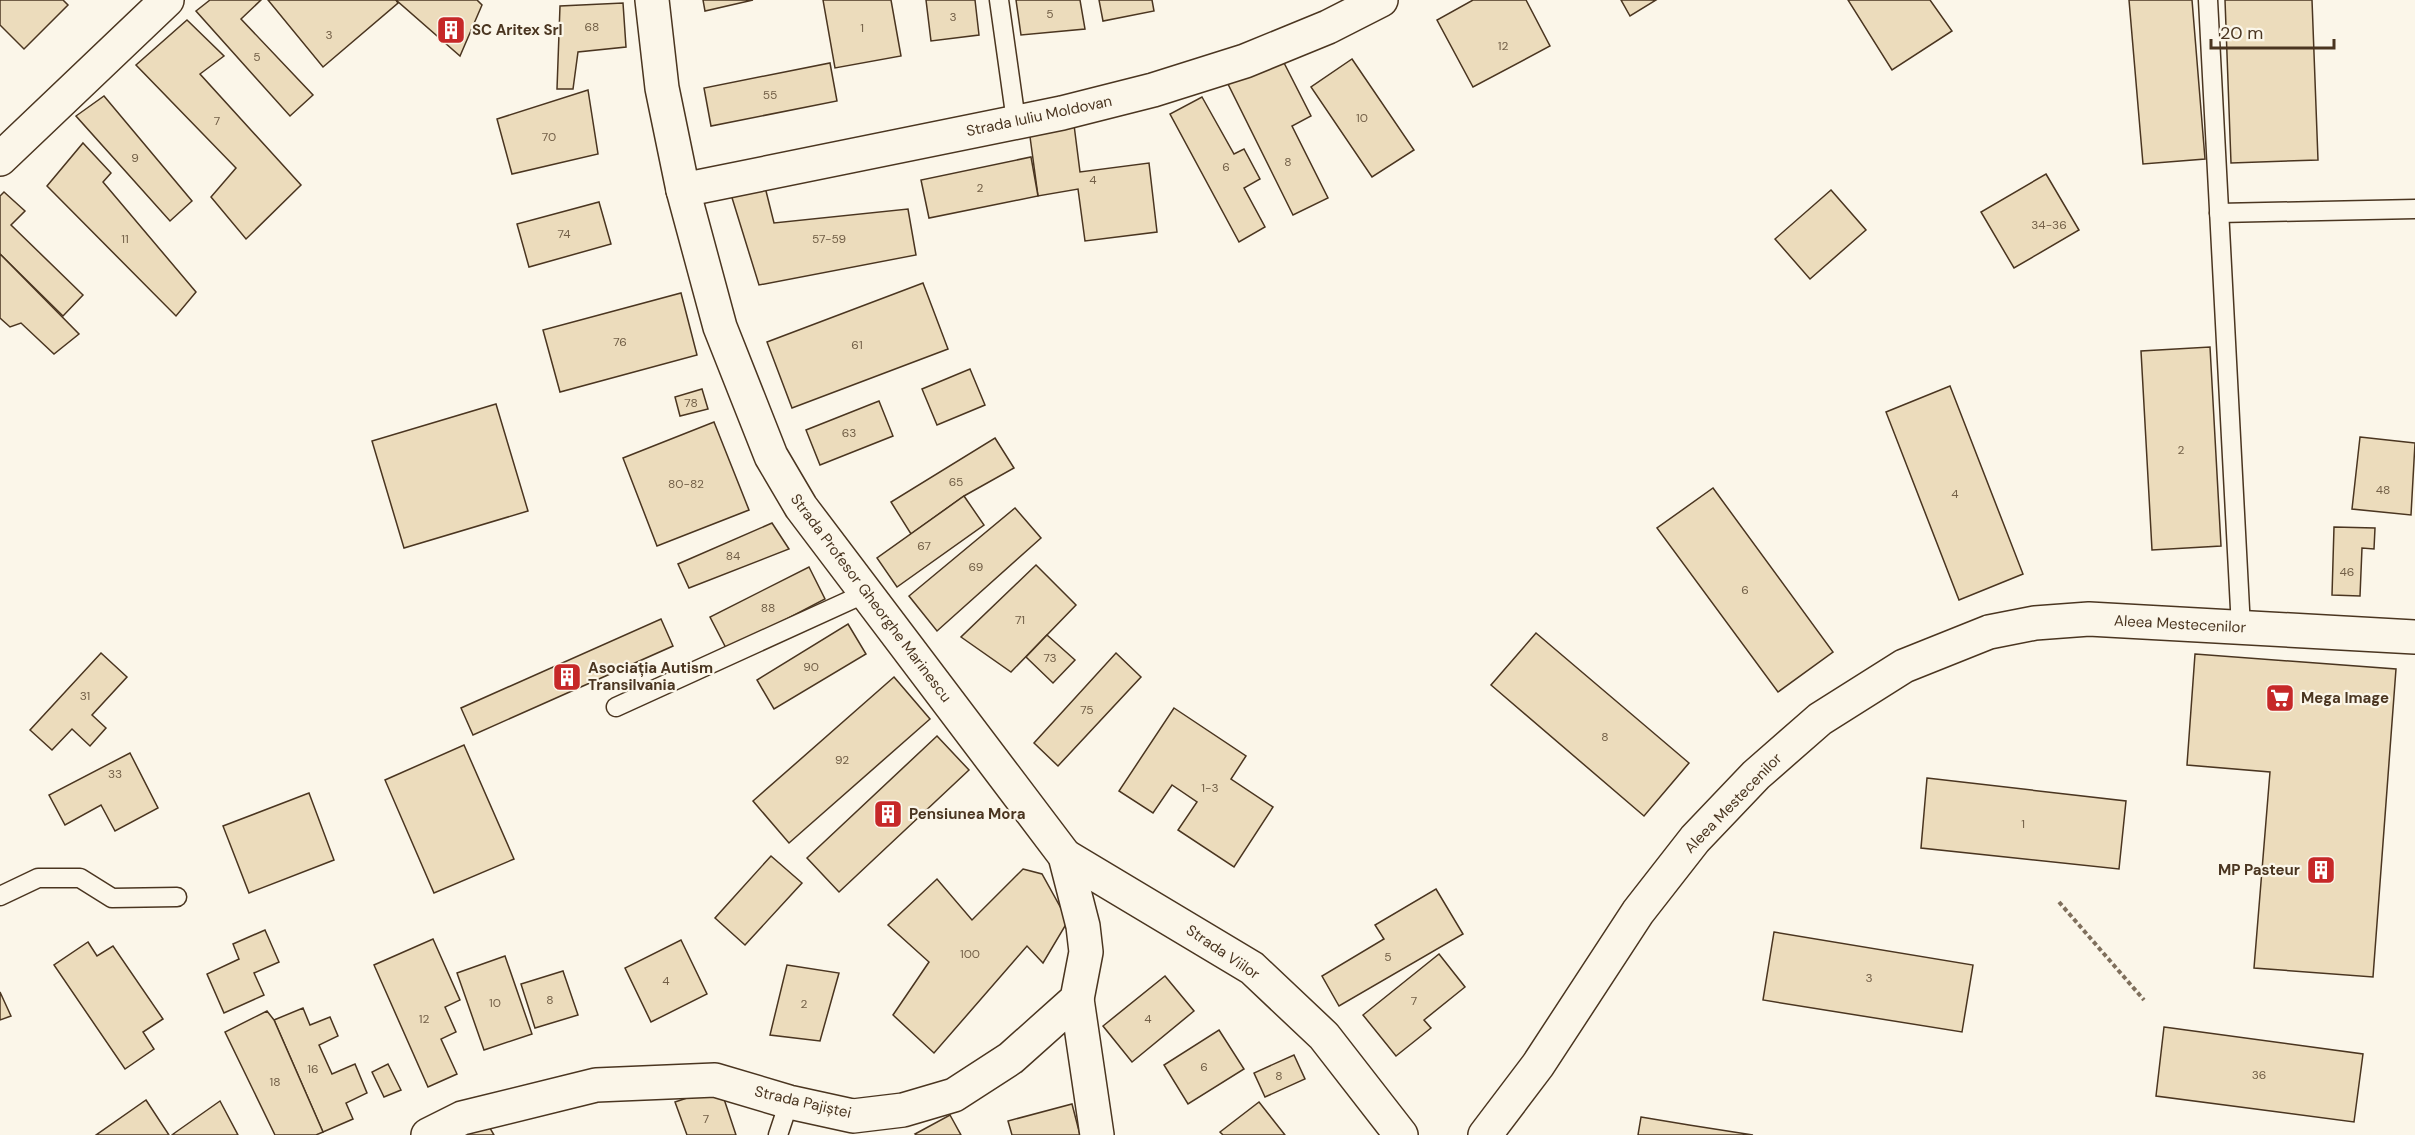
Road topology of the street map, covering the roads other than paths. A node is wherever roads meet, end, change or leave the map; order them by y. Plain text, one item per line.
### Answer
1 (167, 0) edge
2 (652, 0) edge
3 (999, 0) edge
4 (1381, 0) edge
5 (2208, 0) edge
6 (1016, 121) junction
7 (0, 159) edge
8 (683, 190) junction
9 (2415, 209) edge
10 (2219, 213) junction
11 (866, 593) junction
12 (2241, 628) junction
13 (2415, 637) edge
14 (616, 707) dead end
15 (1065, 856) junction
16 (0, 896) edge
17 (177, 897) dead end
18 (1077, 999) junction
19 (789, 1102) junction
20 (428, 1135) edge
21 (778, 1135) edge
22 (1097, 1135) edge
23 (1401, 1135) edge
24 (1485, 1135) edge

1 - 7 street
2 - 8 street, Strada Profesor Gheorghe Marinescu
3 - 6 lane
4 - 6 street, Strada Iuliu Moldovan
5 - 10 lane
6 - 8 street, Strada Iuliu Moldovan
8 - 11 street, Strada Profesor Gheorghe Marinescu
9 - 10 lane
10 - 12 lane
11 - 14 lane
11 - 15 street, Strada Profesor Gheorghe Marinescu
12 - 13 street, Aleea Mestecenilor
12 - 24 street, Aleea Mestecenilor
15 - 18 street
15 - 23 street, Strada Viilor
16 - 17 lane
18 - 19 street, Strada Pajiștei
18 - 22 street
19 - 20 street, Strada Pajiștei
19 - 21 lane

